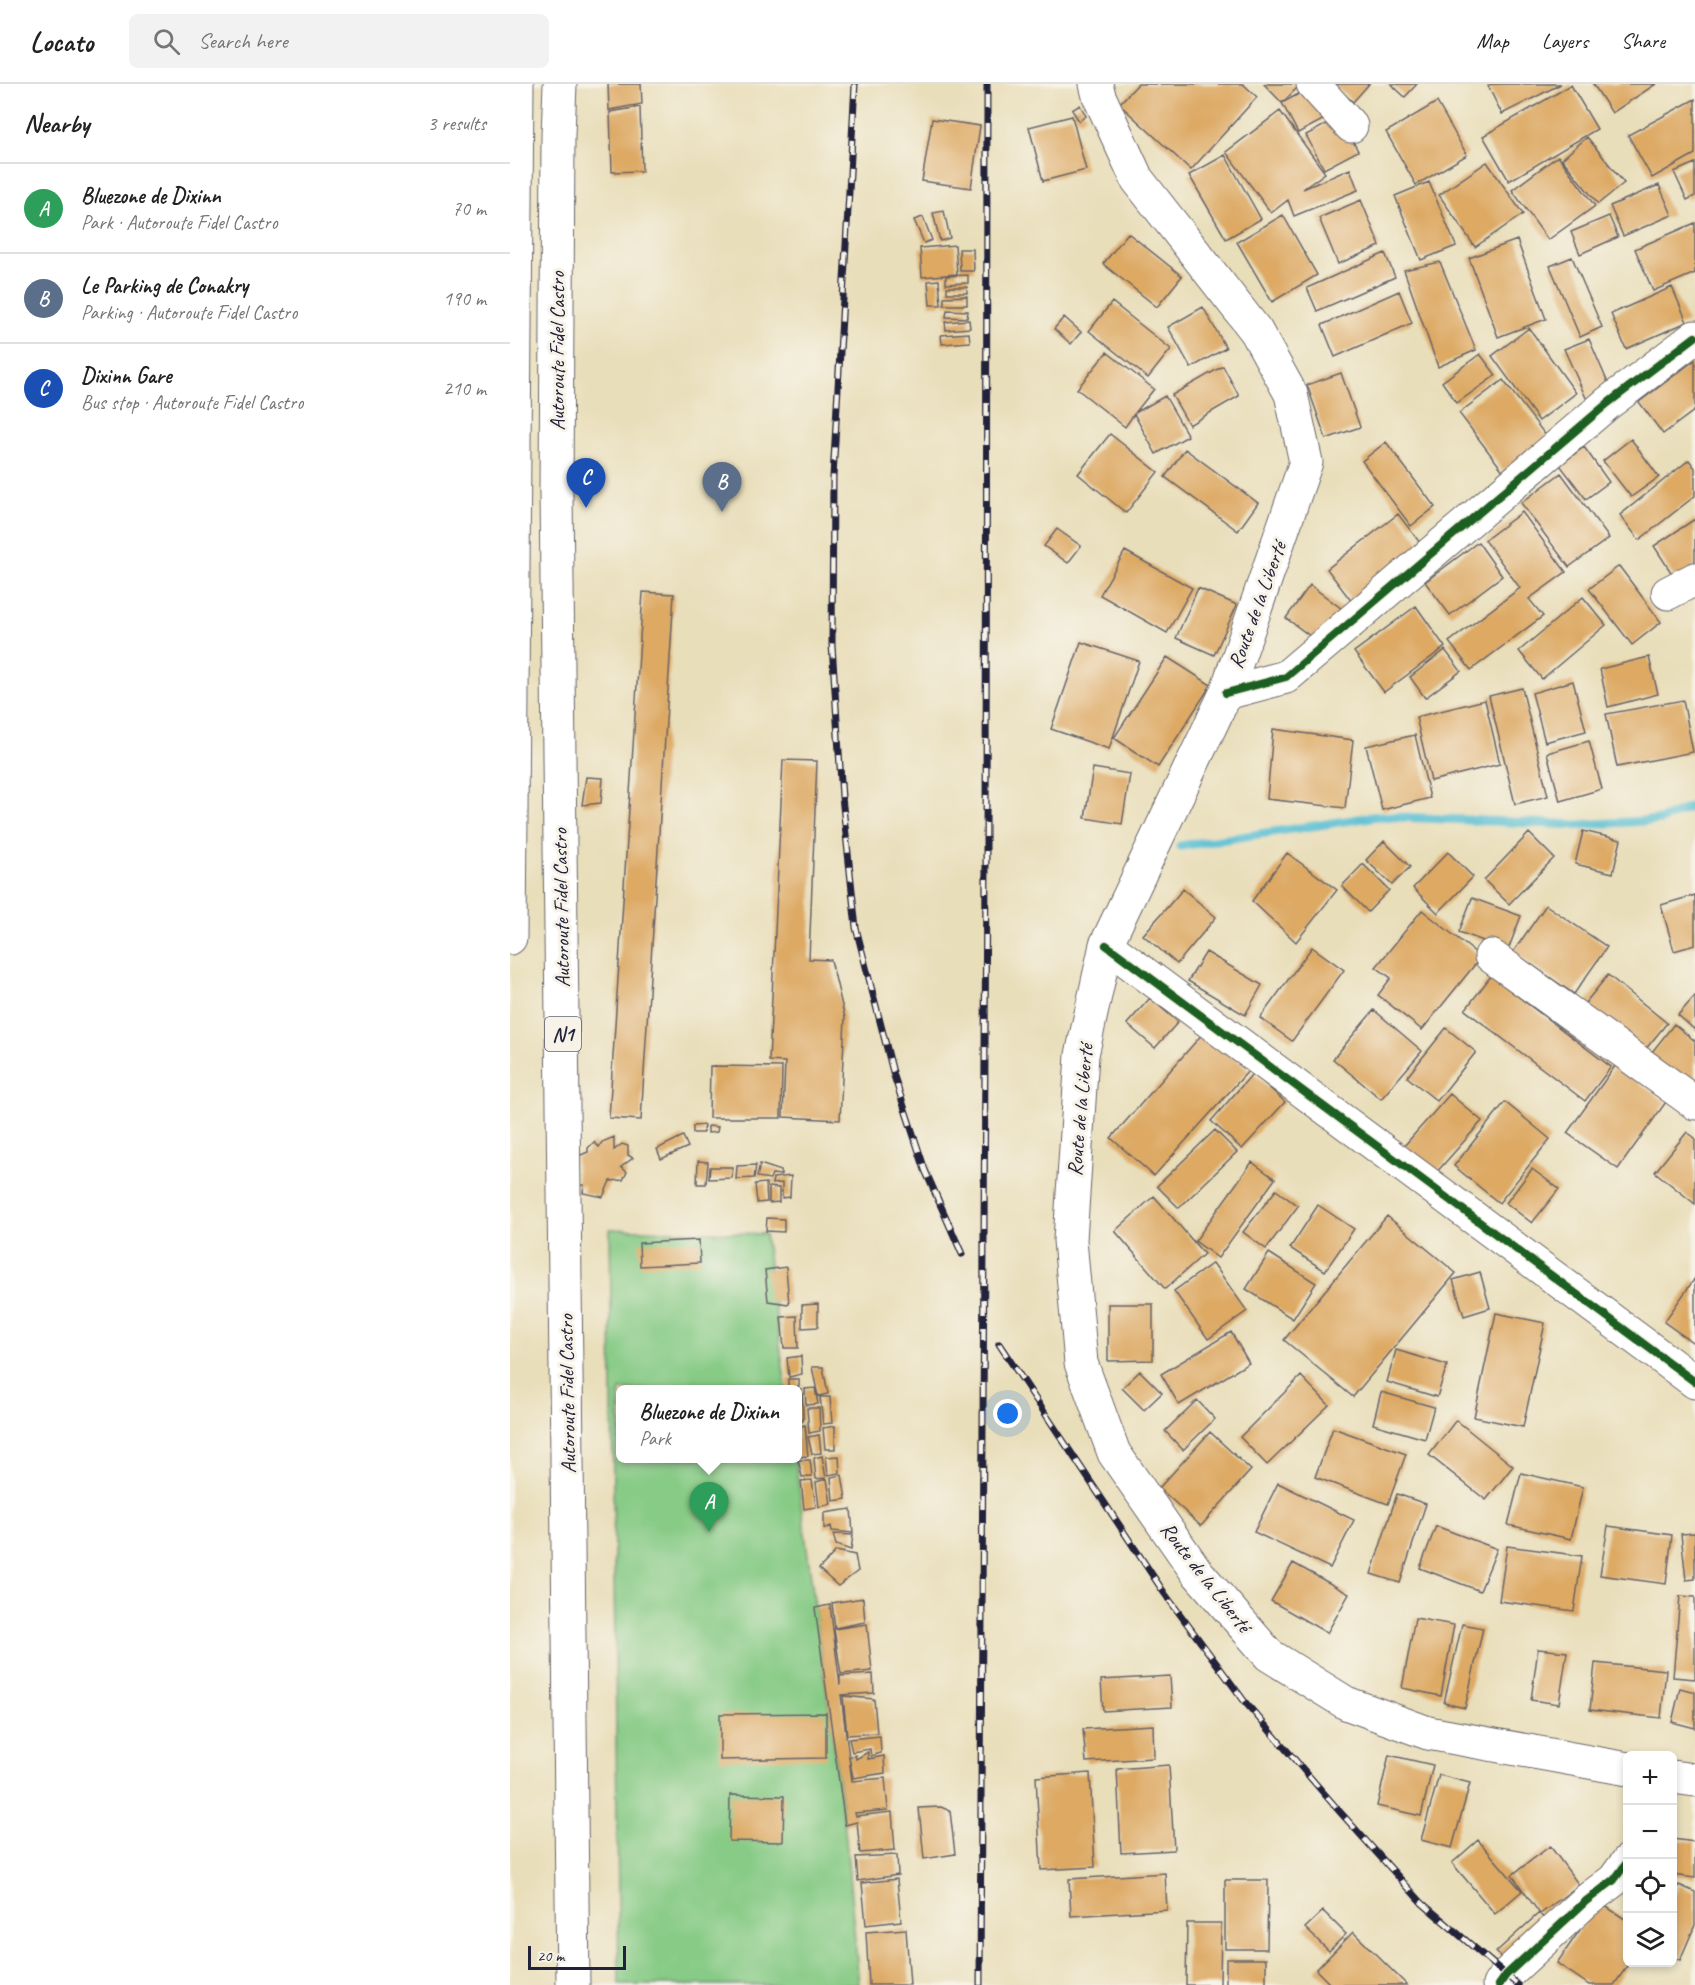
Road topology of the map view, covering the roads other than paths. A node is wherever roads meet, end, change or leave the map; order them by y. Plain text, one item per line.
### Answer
1 (518, 84) edge
2 (561, 84) edge
3 (1096, 84) edge
4 (1313, 84) edge
5 (1351, 126) dead end
6 (1695, 337) edge
7 (1226, 693) junction
8 (510, 938) edge
9 (1106, 945) junction
10 (1491, 956) dead end
11 (1695, 1103) edge
12 (1695, 1382) edge
13 (1623, 1767) edge
14 (1623, 1868) edge
15 (573, 1985) edge
16 (1500, 1985) edge

1 - 8 main road, Autoroute Fidel Castro
2 - 15 main road, Autoroute Fidel Castro / N1
3 - 7 main road, Route de la Liberté
4 - 5 main road
6 - 7 main road
7 - 9 main road, Route de la Liberté
9 - 12 main road
9 - 13 main road, Route de la Liberté
10 - 11 main road
14 - 16 main road

